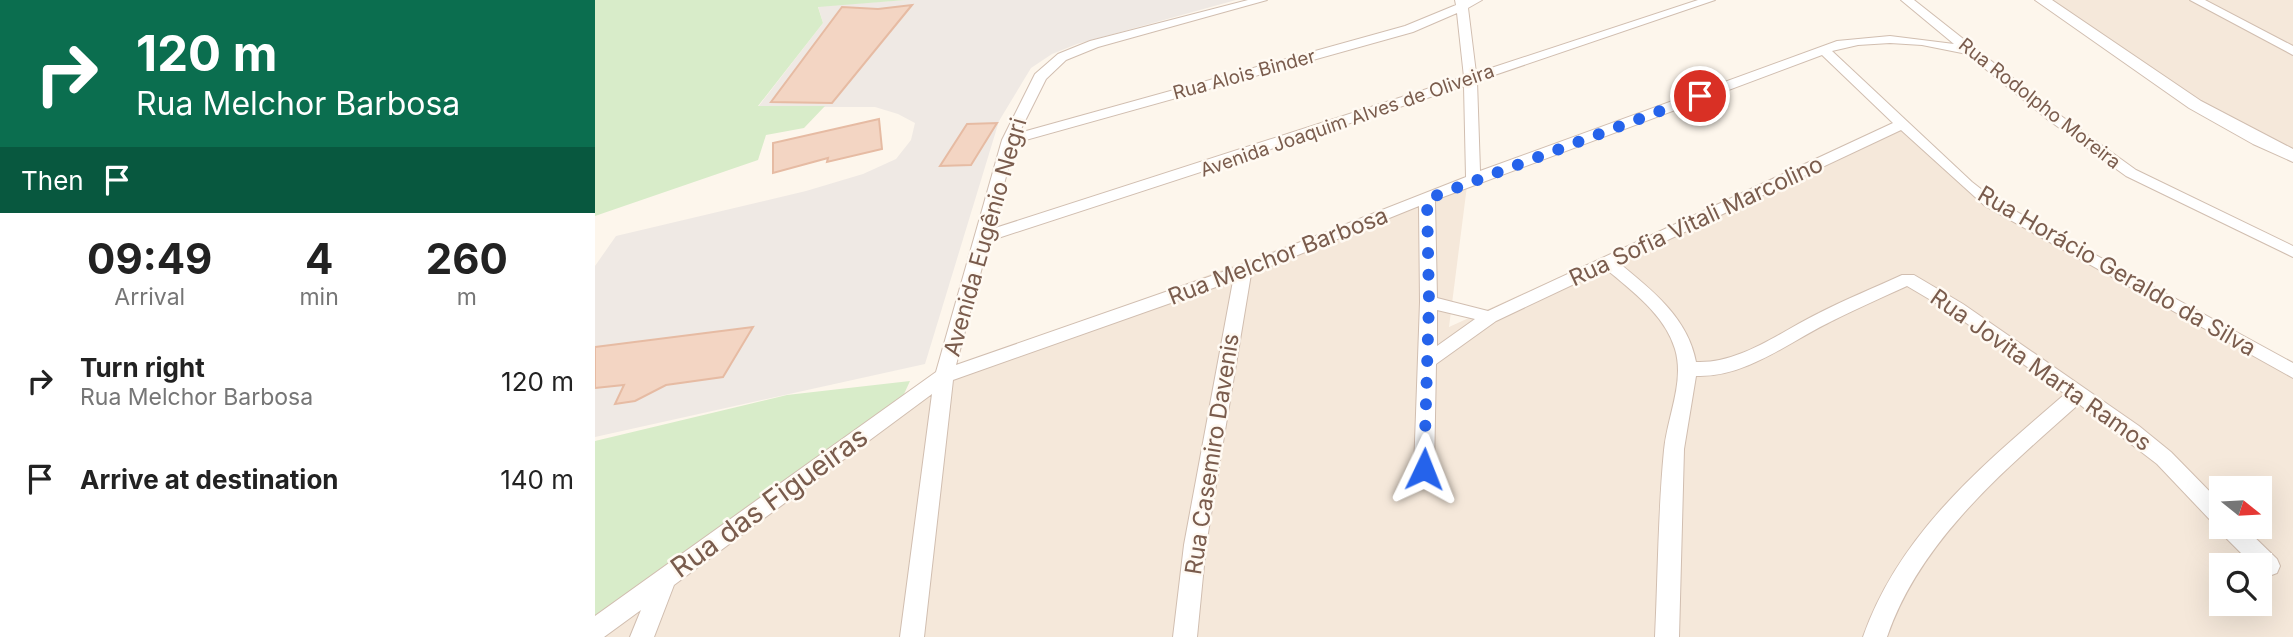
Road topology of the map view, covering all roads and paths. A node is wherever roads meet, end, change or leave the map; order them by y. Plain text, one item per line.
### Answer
1 (1261, 0) edge
2 (1476, 0) edge
3 (1709, 0) edge
4 (1907, 0) edge
5 (2042, 0) edge
6 (2196, 0) edge
7 (1461, 3) edge
8 (1824, 50) junction
9 (1971, 51) junction
10 (2293, 51) edge
11 (1470, 78) junction
12 (1902, 124) junction
13 (1009, 140) junction
14 (2293, 156) edge
15 (1473, 179) junction
16 (1427, 199) junction
17 (984, 237) junction
18 (2293, 252) edge
19 (1607, 262) junction
20 (1243, 271) junction
21 (1429, 302) junction
22 (1490, 317) junction
23 (1427, 361) junction
24 (1688, 369) junction
25 (2293, 371) edge
26 (944, 376) junction
27 (2078, 394) junction
28 (1424, 469) dead end
29 (2209, 505) edge
30 (2242, 539) edge
31 (2256, 553) edge
32 (667, 575) junction
33 (595, 630) edge
34 (642, 637) edge
35 (912, 637) edge
36 (1185, 637) edge
37 (1667, 637) edge
38 (1875, 637) edge

1 - 13 street, Avenida Eugênio Negri
2 - 7 street, Rua Alois Binder
3 - 11 street, Avenida Joaquim Alves de Oliveira
4 - 9 street, Rua Rodolpho Moreira
5 - 14 street
6 - 10 street
7 - 11 street
7 - 13 street, Rua Alois Binder
8 - 9 street, Rua Melchor Barbosa
8 - 12 street, Rua Horácio Geraldo da Silva
8 - 15 street, Rua Melchor Barbosa
9 - 18 street, Rua Rodolpho Moreira
11 - 15 street
11 - 17 street, Avenida Joaquim Alves de Oliveira
12 - 19 street, Rua Sofia Vitali Marcolino
12 - 25 street, Rua Horácio Geraldo da Silva
13 - 17 street, Avenida Eugênio Negri
15 - 16 street, Rua Melchor Barbosa
16 - 20 street, Rua Melchor Barbosa
16 - 21 street
17 - 26 street, Avenida Eugênio Negri
19 - 22 street, Rua Sofia Vitali Marcolino
19 - 24 street
20 - 26 street, Rua Melchor Barbosa
20 - 36 street, Rua Casemiro Davenis
21 - 22 street
21 - 23 street
22 - 23 street, Rua Sofia Vitali Marcolino
23 - 28 street
24 - 27 street, Rua Jovita Marta Ramos
24 - 37 street
26 - 32 street, Rua das Figueiras
26 - 35 street, Avenida Eugênio Negri
27 - 29 street, Rua Jovita Marta Ramos
27 - 38 street
30 - 31 street
32 - 33 street, Rua das Figueiras
32 - 34 street

